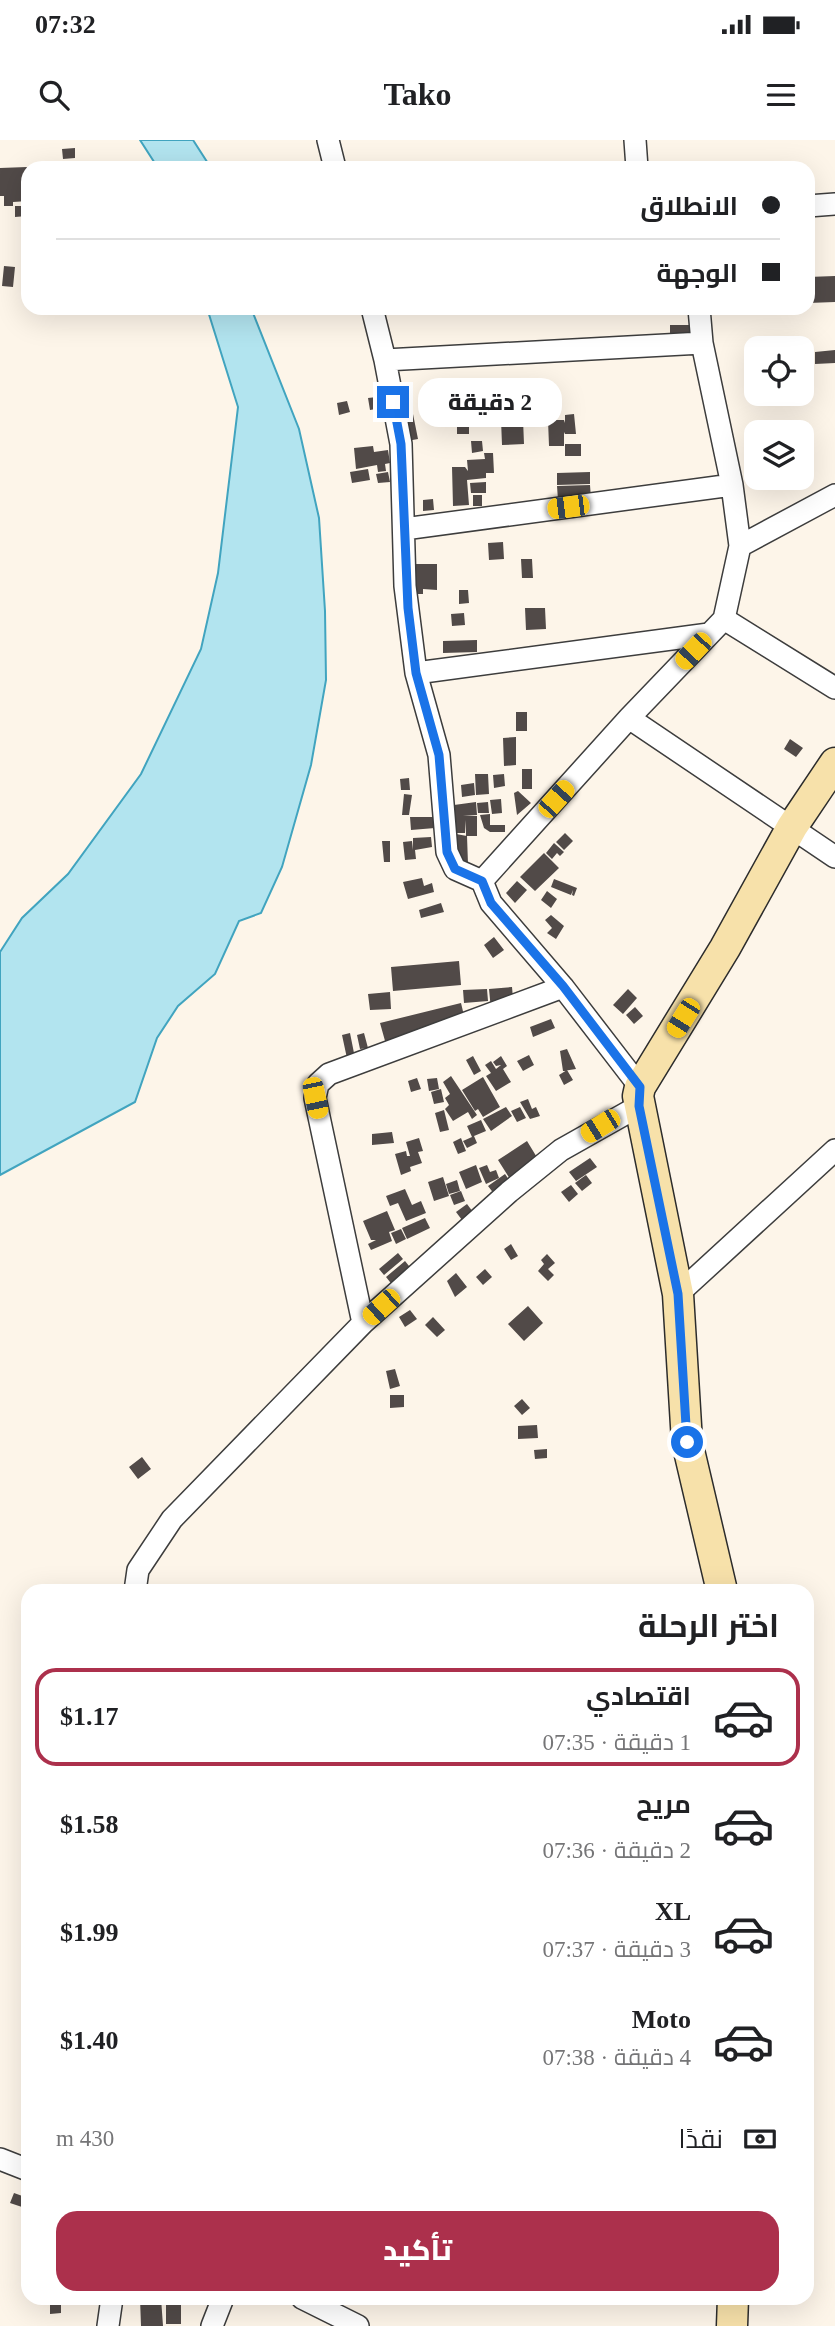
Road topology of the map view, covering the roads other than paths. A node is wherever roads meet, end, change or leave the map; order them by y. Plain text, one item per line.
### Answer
1 (328, 140) edge
2 (635, 140) edge
3 (333, 161) edge
4 (636, 161) edge
5 (835, 204) edge
6 (815, 205) edge
7 (374, 315) edge
8 (700, 315) edge
9 (702, 343) junction
10 (385, 360) junction
11 (732, 485) junction
12 (835, 495) edge
13 (404, 529) junction
14 (740, 546) junction
15 (717, 626) junction
16 (416, 673) junction
17 (835, 688) edge
18 (629, 718) junction
19 (835, 763) edge
20 (792, 827) junction
21 (835, 857) edge
22 (482, 881) junction
23 (563, 986) junction
24 (640, 1097) junction
25 (835, 1150) edge
26 (678, 1294) junction
27 (363, 1323) junction
28 (136, 1584) edge
29 (720, 1584) edge
30 (0, 2158) edge
31 (21, 2167) edge
32 (112, 2305) edge
33 (220, 2305) edge
34 (316, 2305) edge
35 (733, 2305) edge
36 (107, 2326) edge
37 (212, 2326) edge
38 (358, 2326) edge
39 (732, 2326) edge

1 - 3 street
2 - 4 street
5 - 6 street
7 - 10 street
8 - 9 street
9 - 10 street
9 - 11 street
10 - 13 street
11 - 13 street
11 - 14 street
12 - 14 street
13 - 16 street
14 - 15 street
15 - 16 street
15 - 17 street
15 - 18 street
16 - 22 street
18 - 20 street
18 - 22 street
19 - 20 street
20 - 21 street
20 - 24 street
22 - 23 street
23 - 24 street
23 - 27 street
24 - 26 street
24 - 27 street
25 - 26 street
26 - 29 street
27 - 28 street
30 - 31 street
32 - 36 street
33 - 37 street
34 - 38 street
35 - 39 street

